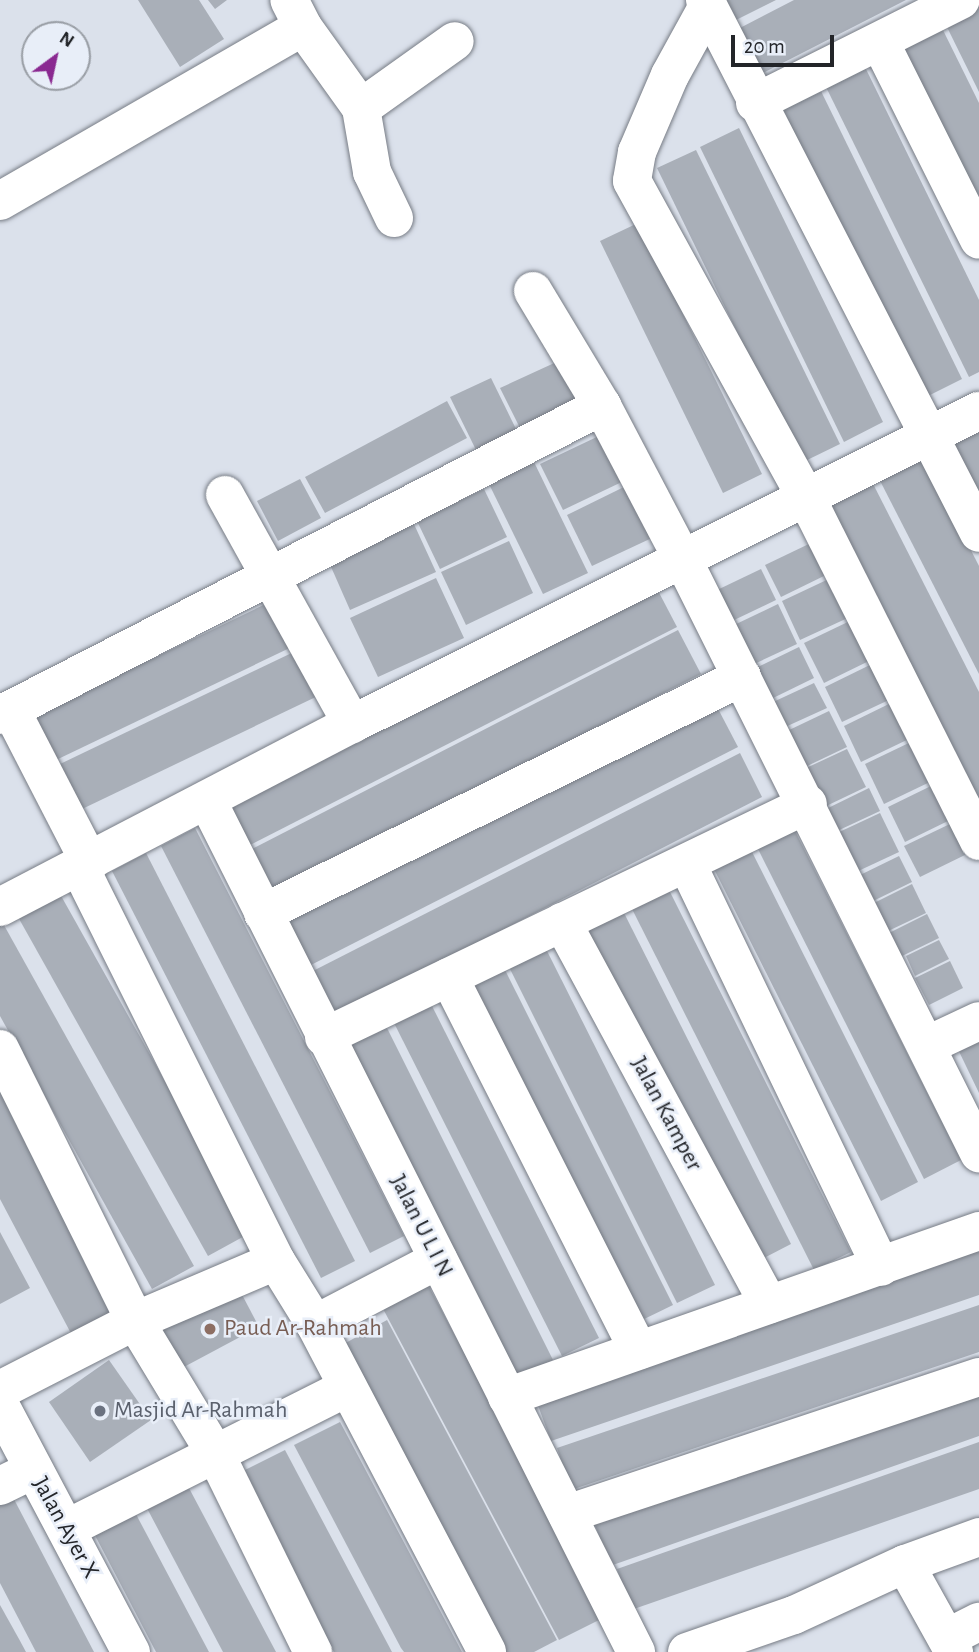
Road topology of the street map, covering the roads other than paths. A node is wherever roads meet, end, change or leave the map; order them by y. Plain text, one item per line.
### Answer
1 (961, 0) edge
2 (706, 3) edge
3 (296, 13) edge
4 (454, 41) dead end
5 (880, 42) junction
6 (755, 103) junction
7 (361, 108) junction
8 (0, 201) edge
9 (394, 218) dead end
10 (979, 240) edge
11 (533, 290) dead end
12 (602, 406) junction
13 (979, 411) edge
14 (930, 436) junction
15 (225, 495) dead end
16 (806, 497) junction
17 (979, 533) edge
18 (684, 562) junction
19 (272, 578) junction
20 (742, 677) junction
21 (6, 713) edge
22 (352, 724) junction
23 (207, 800) junction
24 (808, 804) junction
25 (979, 841) edge
26 (687, 864) junction
27 (85, 865) junction
28 (0, 907) edge
29 (263, 913) junction
30 (562, 922) junction
31 (449, 977) junction
32 (979, 1021) edge
33 (324, 1037) junction
34 (928, 1045) junction
35 (0, 1049) edge
36 (979, 1153) edge
37 (979, 1231) edge
38 (438, 1260) junction
39 (276, 1261) junction
40 (881, 1267) junction
41 (769, 1305) junction
42 (135, 1321) junction
43 (315, 1324) junction
44 (639, 1351) junction
45 (979, 1377) edge
46 (348, 1387) junction
47 (0, 1390) edge
48 (507, 1397) junction
49 (0, 1405) edge
50 (215, 1453) junction
51 (16, 1478) edge
52 (567, 1514) junction
53 (68, 1528) junction
54 (979, 1537) edge
55 (905, 1564) junction
56 (960, 1637) edge
57 (131, 1652) edge
58 (313, 1652) edge
59 (487, 1652) edge
60 (636, 1652) edge
61 (687, 1652) edge

1 - 5 street
2 - 6 street
2 - 16 street
3 - 7 street
3 - 8 street
4 - 7 street
5 - 6 street
5 - 10 street
6 - 14 street
7 - 9 street
11 - 12 street
12 - 18 street
12 - 19 street
13 - 14 street
14 - 16 street
14 - 17 street
15 - 19 street
16 - 18 street
16 - 25 street
18 - 20 street
18 - 22 street
19 - 21 street
19 - 22 street
20 - 24 street
20 - 29 street
21 - 27 street
22 - 23 street
23 - 27 street
23 - 29 street, Jalan U L I N
24 - 26 street
24 - 34 street
26 - 30 street
26 - 40 street
27 - 28 street
27 - 39 street
29 - 33 street, Jalan U L I N
30 - 31 street
30 - 41 street, Jalan Kamper
31 - 33 street
31 - 44 street
32 - 34 street
33 - 38 street, Jalan U L I N
34 - 36 street
35 - 42 street
37 - 40 street
38 - 43 street
38 - 48 street, Jalan U L I N
39 - 42 street
39 - 43 street
40 - 41 street
41 - 44 street
42 - 47 street
42 - 50 street
43 - 46 street
44 - 48 street
45 - 52 street
46 - 50 street
46 - 59 street
48 - 52 street, Jalan U L I N
49 - 51 street, Jalan Ayer X
50 - 53 street
50 - 58 street
51 - 53 street, Jalan Ayer X
52 - 60 street, Jalan U L I N
53 - 57 street, Jalan Ayer X
54 - 55 street
55 - 56 street
55 - 61 street

